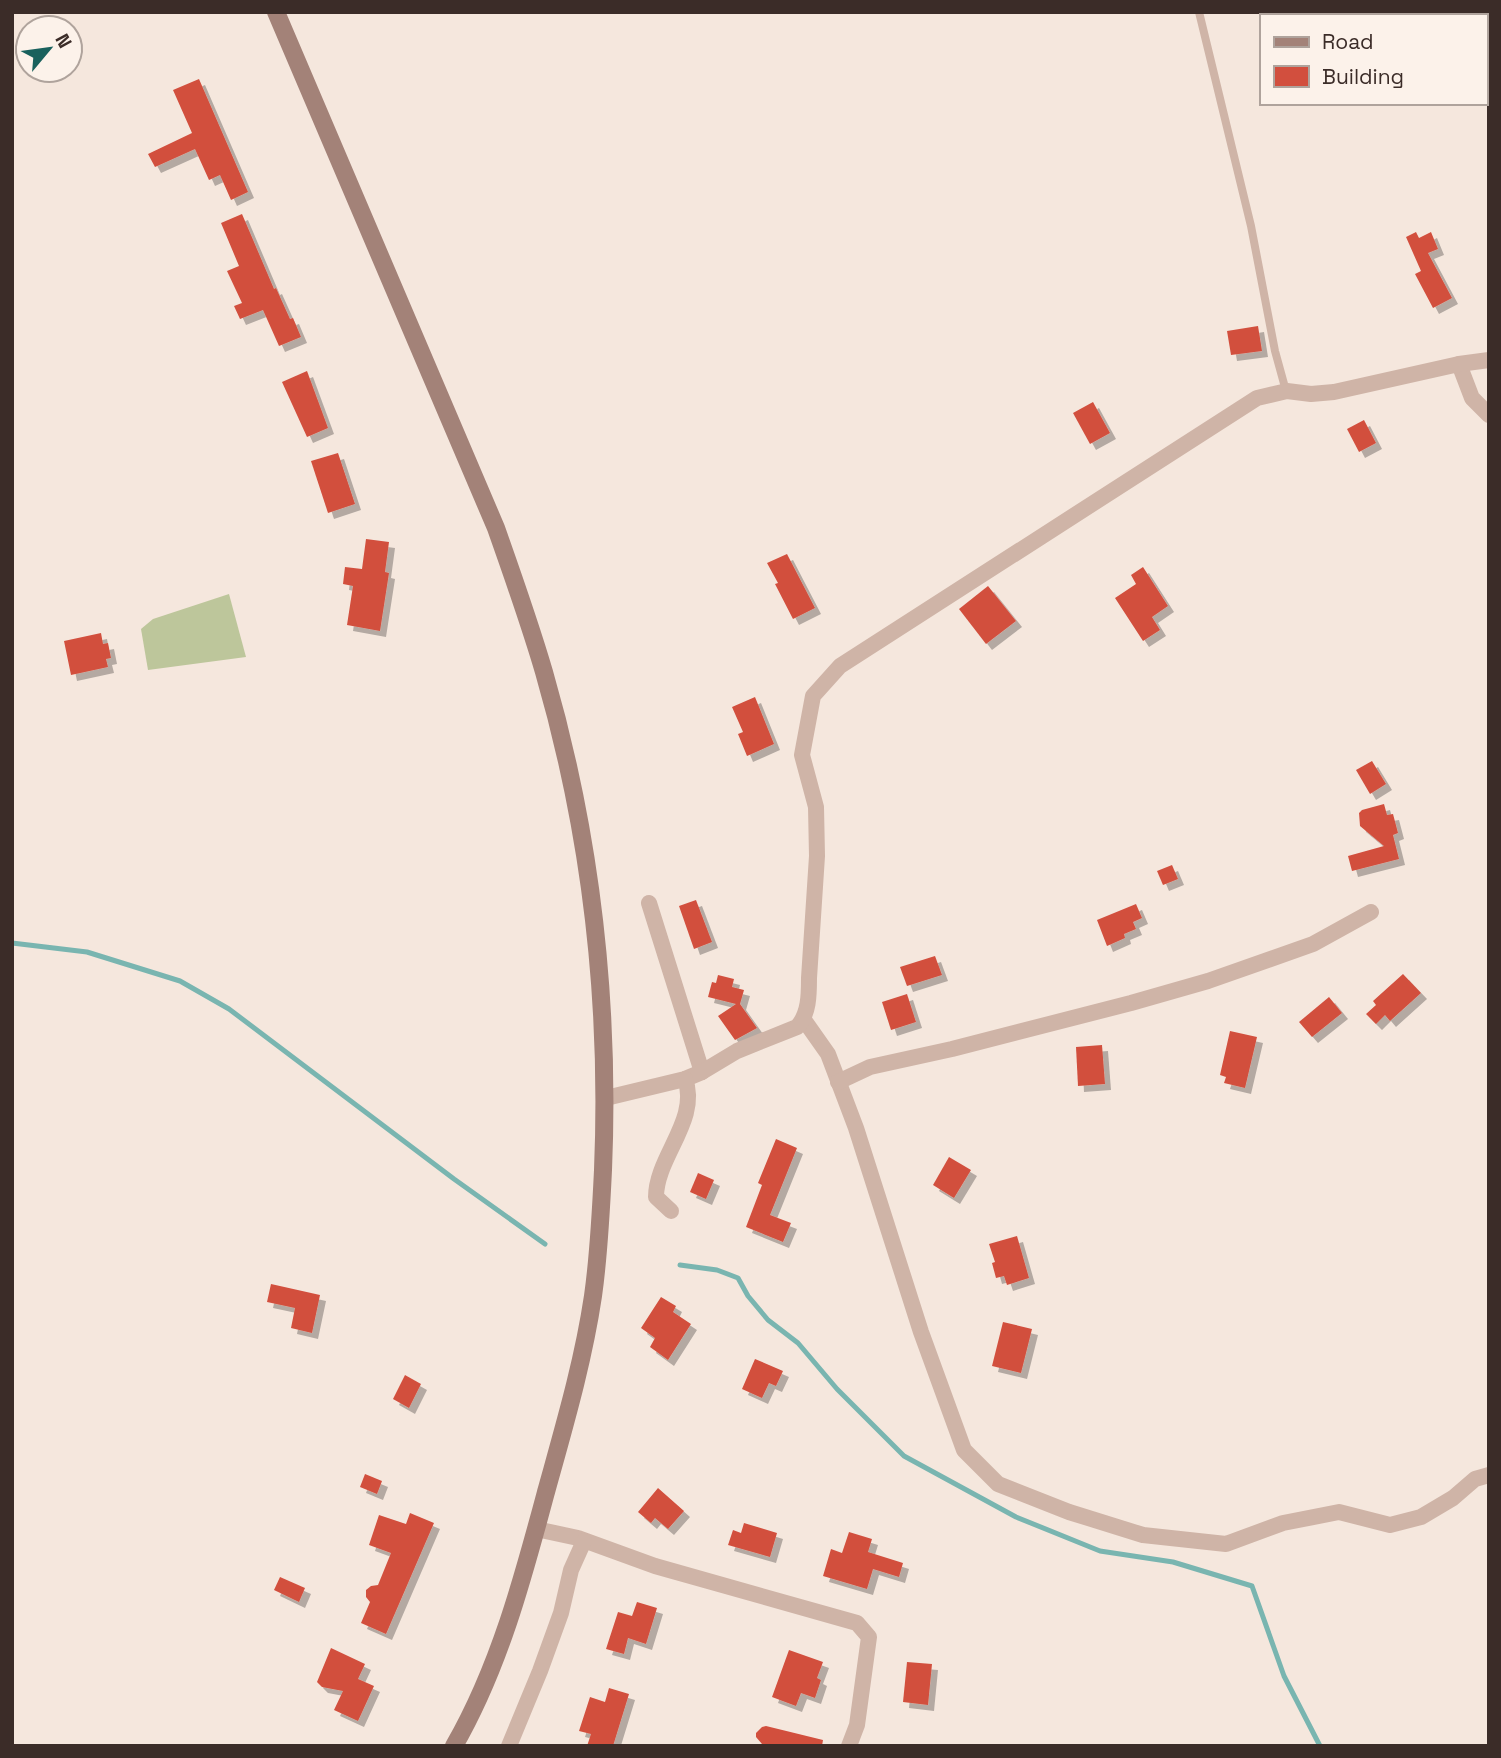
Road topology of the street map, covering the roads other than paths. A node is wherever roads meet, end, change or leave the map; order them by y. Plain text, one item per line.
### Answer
1 (276, 12) edge
2 (1199, 12) edge
3 (1489, 360) edge
4 (1459, 364) junction
5 (1286, 391) junction
6 (1489, 415) edge
7 (649, 903) dead end
8 (1371, 912) dead end
9 (804, 1020) junction
10 (702, 1072) junction
11 (685, 1079) junction
12 (838, 1082) junction
13 (606, 1098) junction
14 (671, 1211) dead end
15 (1489, 1475) edge
16 (536, 1529) junction
17 (584, 1541) junction
18 (454, 1746) edge
19 (509, 1746) edge
20 (849, 1746) edge

1 - 13 main road
2 - 5 lane
3 - 4 street
4 - 5 street
4 - 6 street
5 - 9 street
7 - 10 street
8 - 12 street
9 - 10 street
9 - 12 street
10 - 11 street
11 - 13 street
11 - 14 street
12 - 15 street
13 - 16 main road
16 - 17 street
16 - 18 main road
17 - 19 street
17 - 20 street

